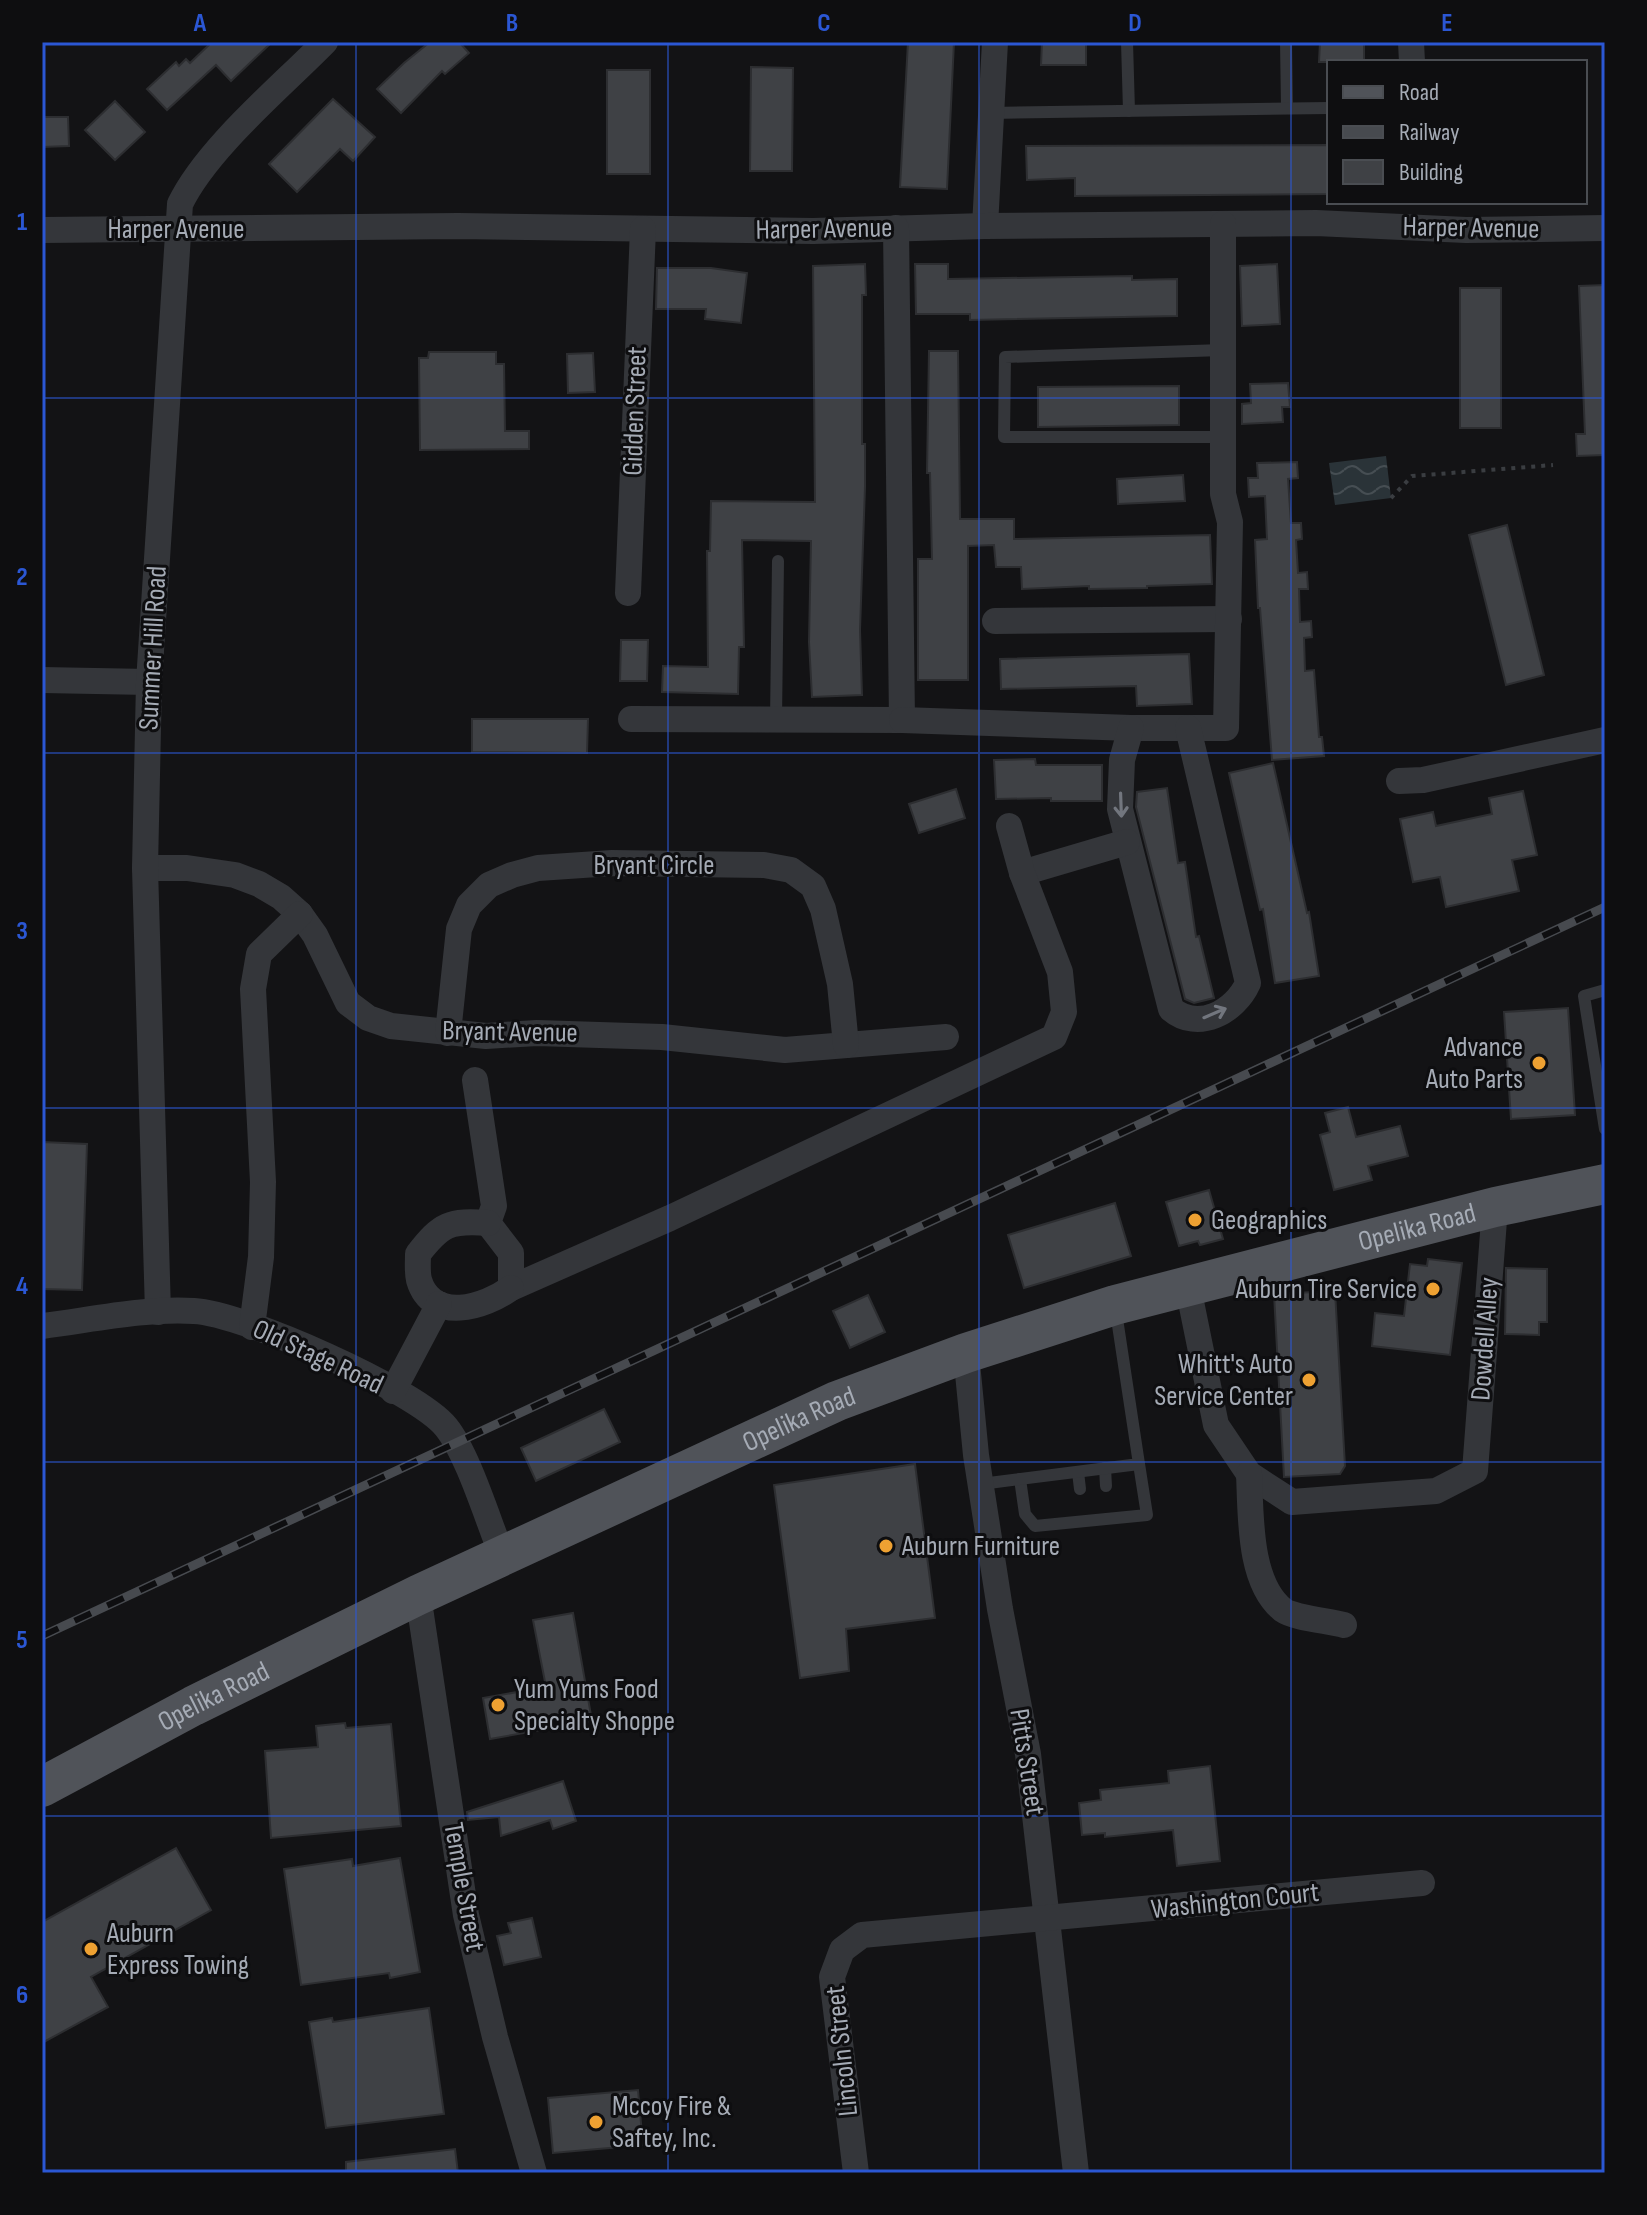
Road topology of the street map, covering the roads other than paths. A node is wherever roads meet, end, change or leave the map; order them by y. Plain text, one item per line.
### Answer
1 (325, 42) edge
2 (995, 42) edge
3 (1127, 42) edge
4 (1286, 42) edge
5 (1287, 108) junction
6 (1327, 108) edge
7 (1129, 111) junction
8 (990, 113) junction
9 (1413, 215) edge
10 (1223, 224) junction
11 (985, 226) junction
12 (896, 228) junction
13 (1605, 228) edge
14 (180, 229) junction
15 (643, 229) junction
16 (42, 230) edge
17 (1223, 350) junction
18 (1223, 437) junction
19 (778, 561) dead end
20 (628, 593) dead end
21 (1229, 619) junction
22 (995, 621) dead end
23 (42, 680) edge
24 (149, 682) junction
25 (631, 719) dead end
26 (776, 720) junction
27 (902, 720) junction
28 (1131, 728) junction
29 (1188, 728) junction
30 (1605, 740) edge
31 (1399, 781) dead end
32 (1009, 826) dead end
33 (1127, 842) junction
34 (145, 868) junction
35 (1022, 873) junction
36 (300, 914) junction
37 (1605, 990) edge
38 (448, 1033) junction
39 (946, 1037) dead end
40 (846, 1045) junction
41 (475, 1080) dead end
42 (1604, 1121) edge
43 (1605, 1184) edge
44 (1495, 1207) junction
45 (488, 1223) junction
46 (1188, 1287) junction
47 (511, 1288) junction
48 (439, 1304) junction
49 (1115, 1305) junction
50 (158, 1312) junction
51 (42, 1326) edge
52 (252, 1327) junction
53 (966, 1353) junction
54 (393, 1391) junction
55 (1139, 1464) junction
56 (1105, 1468) junction
57 (1078, 1472) junction
58 (1249, 1474) junction
59 (1054, 1475) junction
60 (1020, 1479) junction
61 (981, 1484) junction
62 (1106, 1486) dead end
63 (1080, 1489) dead end
64 (1056, 1491) dead end
65 (502, 1555) junction
66 (418, 1595) junction
67 (1344, 1625) dead end
68 (42, 1787) edge
69 (1422, 1883) dead end
70 (1047, 1919) junction
71 (534, 2173) edge
72 (856, 2173) edge
73 (1076, 2173) edge

1 - 14 street, Summer Hill Road
2 - 8 street
3 - 7 lane
4 - 5 lane
5 - 6 lane
5 - 7 lane
7 - 8 lane
8 - 11 street
9 - 10 street, Harper Avenue
9 - 13 street, Harper Avenue
10 - 11 street, Harper Avenue
10 - 17 street
11 - 12 street, Harper Avenue
12 - 15 street, Harper Avenue
12 - 27 street
14 - 15 street, Harper Avenue
14 - 16 street, Harper Avenue
14 - 24 street, Summer Hill Road
15 - 20 street, Gidden Street
17 - 18 street
17 - 18 lane
18 - 21 street
19 - 26 lane
21 - 22 street
21 - 29 street
23 - 24 street
24 - 34 street, Summer Hill Road
25 - 26 street
26 - 27 street
27 - 28 street
28 - 29 street
28 -> 33 street
33 -> 29 street
30 - 31 street
32 - 35 street
33 - 35 street
34 - 36 street, Bryant Avenue
34 - 50 street, Summer Hill Road
35 - 47 street
36 - 38 street, Bryant Avenue
36 - 52 street
37 - 42 lane
38 - 40 street, Bryant Avenue
38 - 40 street, Bryant Circle
39 - 40 street, Bryant Avenue
41 - 45 street
43 - 44 main road, Opelika Road
44 - 46 main road, Opelika Road
44 - 58 street, Dowdell Alley
45 - 47 street
45 - 48 street
46 - 49 main road, Opelika Road
46 - 58 street
47 - 48 street
48 - 54 street
49 - 53 main road, Opelika Road
49 - 55 lane
50 - 51 street, Old Stage Road
50 - 52 street, Old Stage Road
52 - 54 street, Old Stage Road
53 - 61 street, Pitts Street
53 - 65 main road, Opelika Road
54 - 65 street, Old Stage Road
55 - 56 lane
55 - 60 lane
56 - 57 lane
56 - 62 lane
57 - 59 lane
57 - 63 lane
58 - 67 street
59 - 60 lane
59 - 64 lane
60 - 61 lane
61 - 70 street, Pitts Street
65 - 66 main road, Opelika Road
66 - 68 main road, Opelika Road
66 - 71 street, Temple Street
69 - 70 street, Washington Court
70 - 72 street, Lincoln Street
70 - 73 street, Pitts Street

